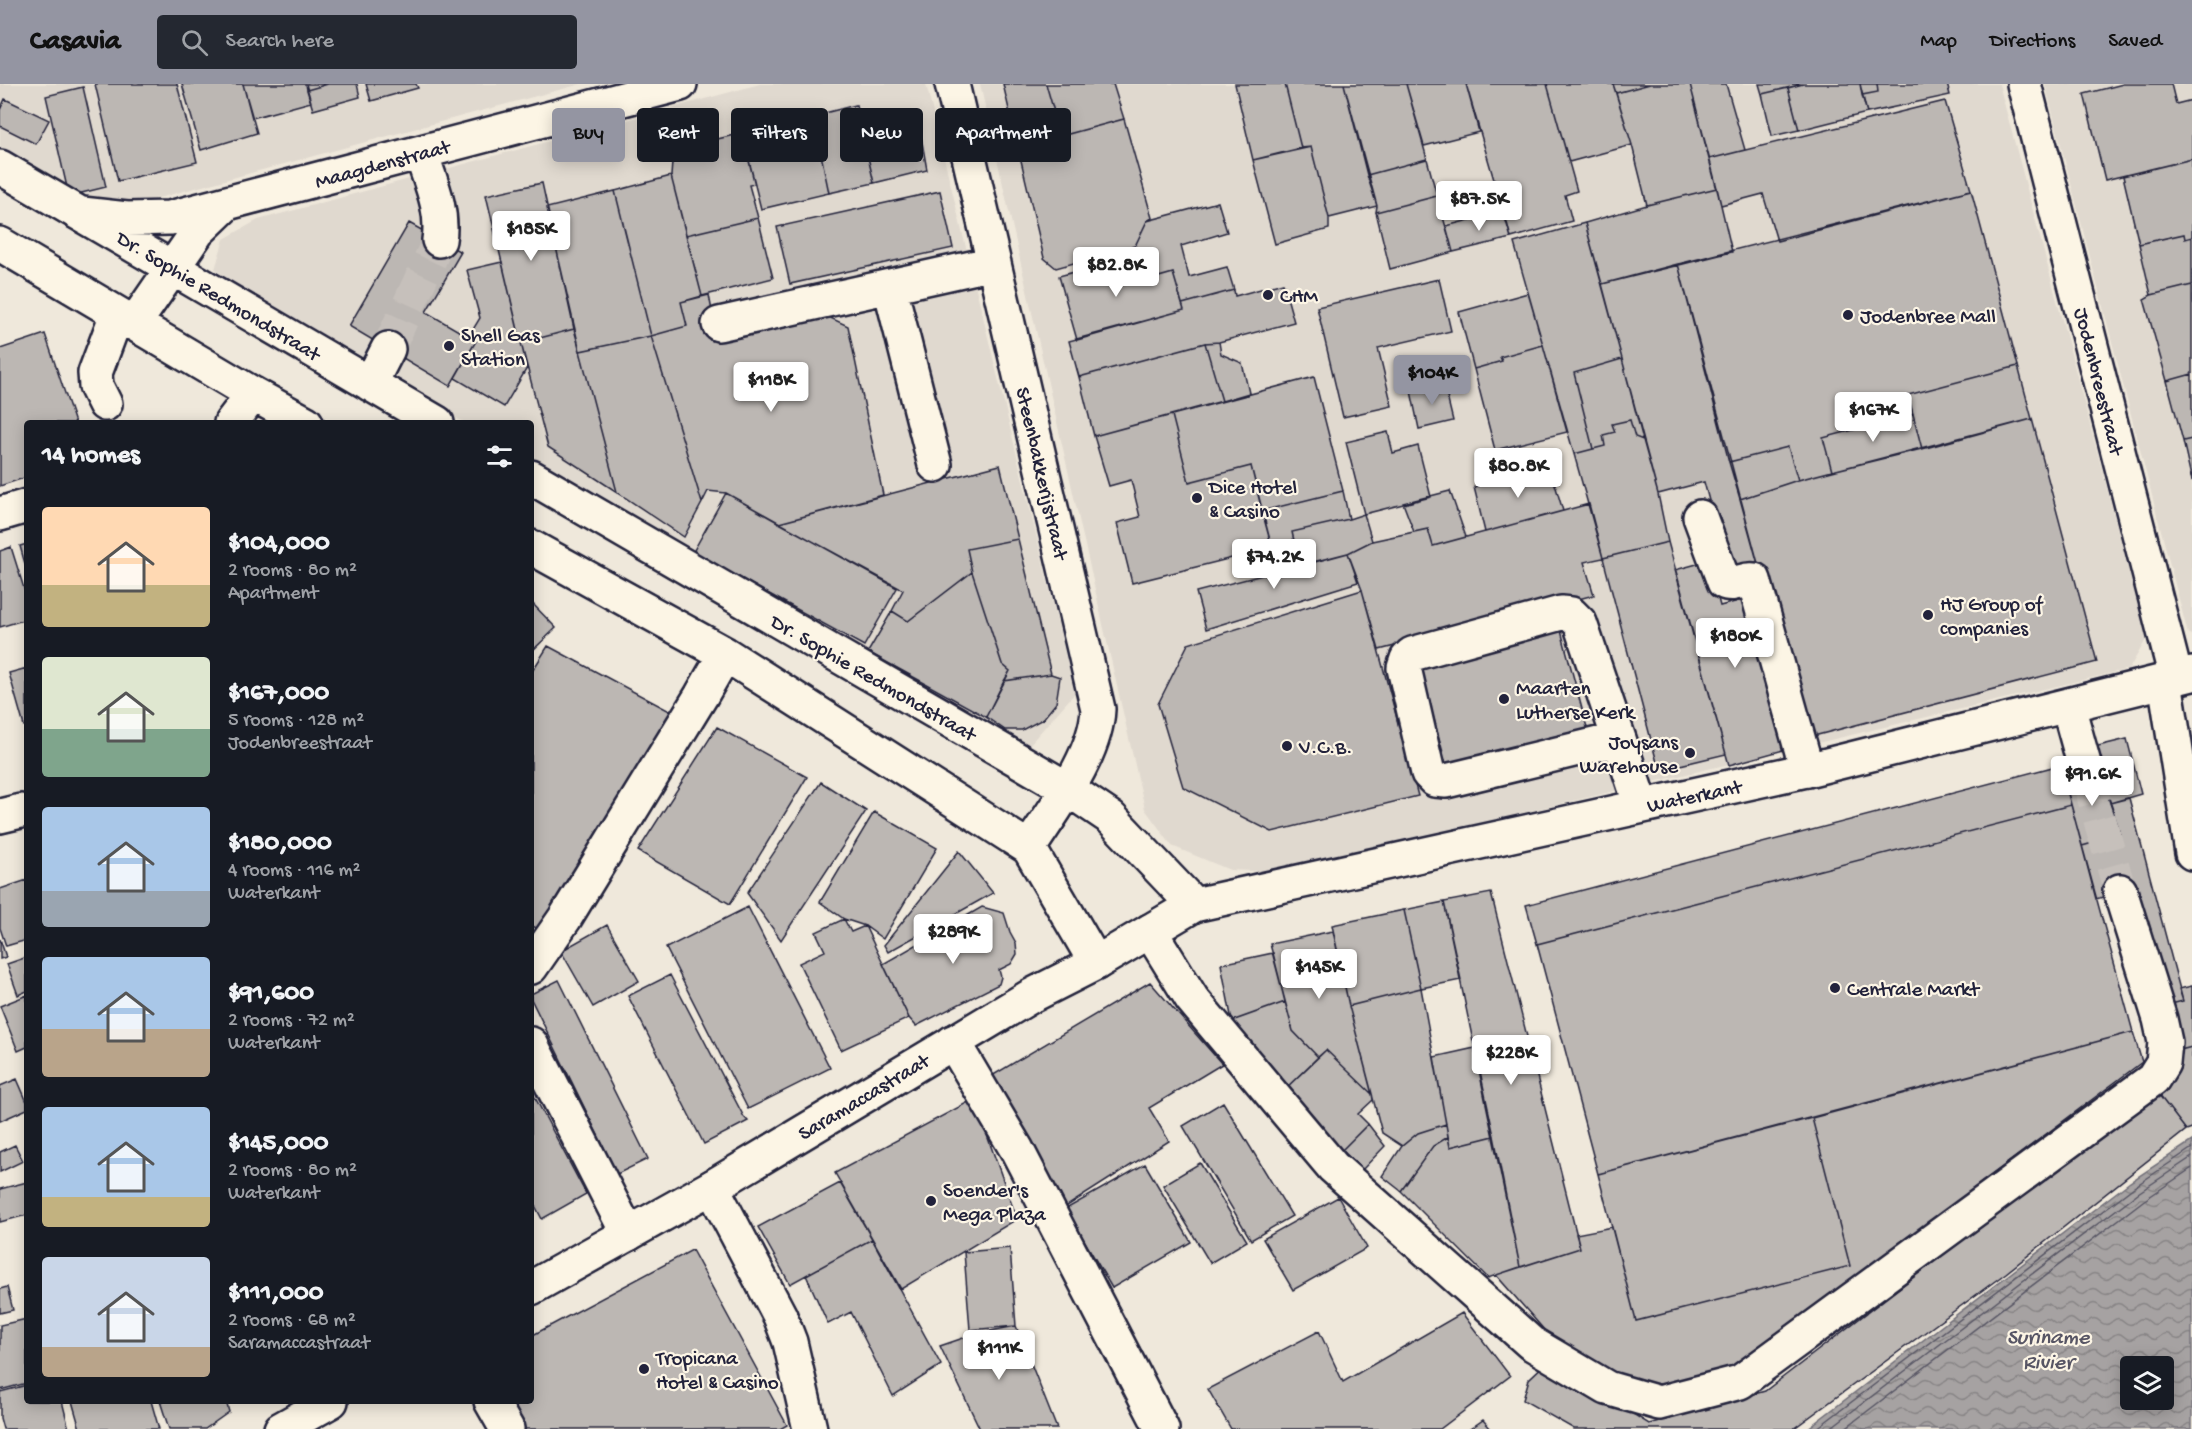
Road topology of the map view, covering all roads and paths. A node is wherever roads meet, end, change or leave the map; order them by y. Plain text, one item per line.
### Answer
1 (952, 84) edge
2 (2024, 84) edge
3 (663, 86) edge
4 (421, 153) junction
5 (0, 167) edge
6 (225, 205) junction
7 (82, 214) junction
8 (439, 240) tunnel mouth
9 (0, 244) edge
10 (994, 263) junction
11 (172, 268) junction
12 (890, 287) junction
13 (126, 319) junction
14 (719, 324) dead end
15 (388, 350) tunnel mouth
16 (370, 384) junction
17 (254, 394) junction
18 (105, 404) dead end
19 (233, 420) edge
20 (301, 420) edge
21 (432, 420) edge
22 (935, 465) dead end
23 (534, 479) edge
24 (24, 507) edge
25 (0, 514) edge
26 (1701, 517) dead end
27 (534, 549) edge
28 (725, 654) junction
29 (2178, 678) edge
30 (2068, 706) junction
31 (1619, 739) junction
32 (1807, 770) junction
33 (2085, 771) tunnel mouth
34 (1068, 789) junction
35 (2188, 804) edge
36 (1641, 806) junction
37 (1029, 848) junction
38 (2192, 853) edge
39 (2120, 891) tunnel mouth
40 (1194, 905) junction
41 (1150, 931) junction
42 (534, 962) edge
43 (1096, 963) junction
44 (953, 1042) junction
45 (534, 1050) edge
46 (712, 1186) junction
47 (628, 1234) junction
48 (534, 1286) edge
49 (326, 1404) edge
50 (493, 1404) edge
51 (281, 1429) edge
52 (507, 1429) edge
53 (810, 1429) edge
54 (1162, 1429) edge

1 - 10 street, Steenbakkerijstraat
2 - 29 street, Jodenbreestraat
3 - 4 street, Maagdenstraat
4 - 6 street, Maagdenstraat
4 - 8 street
5 - 7 street, Dr. Sophie Redmondstraat
6 - 7 street, Maagdenstraat
6 - 11 street
7 - 11 street, Dr. Sophie Redmondstraat
9 - 13 street
10 - 12 street
10 - 34 street, Steenbakkerijstraat
11 - 13 street
11 - 16 street, Dr. Sophie Redmondstraat
12 - 14 street
12 - 22 street
13 - 17 street
13 - 18 street
15 - 16 street
16 - 21 street, Dr. Sophie Redmondstraat
17 - 19 street
17 - 20 street
23 - 34 street, Dr. Sophie Redmondstraat
24 - 25 street
26 - 32 street
27 - 28 street
28 - 37 street
28 - 42 street
29 - 30 street, Waterkant
29 - 35 street, Jodenbreestraat
30 - 32 street, Waterkant
30 - 33 street
31 - 31 street
31 - 36 street
32 - 36 street, Waterkant
34 - 37 street, Steenbakkerijstraat
34 - 40 street, Dr. Sophie Redmondstraat
35 - 38 street, Jodenbreestraat
36 - 40 street, Waterkant
37 - 43 street
39 - 41 street
40 - 41 street, Saramaccastraat
41 - 43 street, Saramaccastraat
43 - 44 street, Saramaccastraat
44 - 46 street, Saramaccastraat
44 - 54 street
45 - 47 street
46 - 47 street, Saramaccastraat
46 - 53 street
47 - 48 street, Saramaccastraat
49 - 51 street
50 - 52 street

